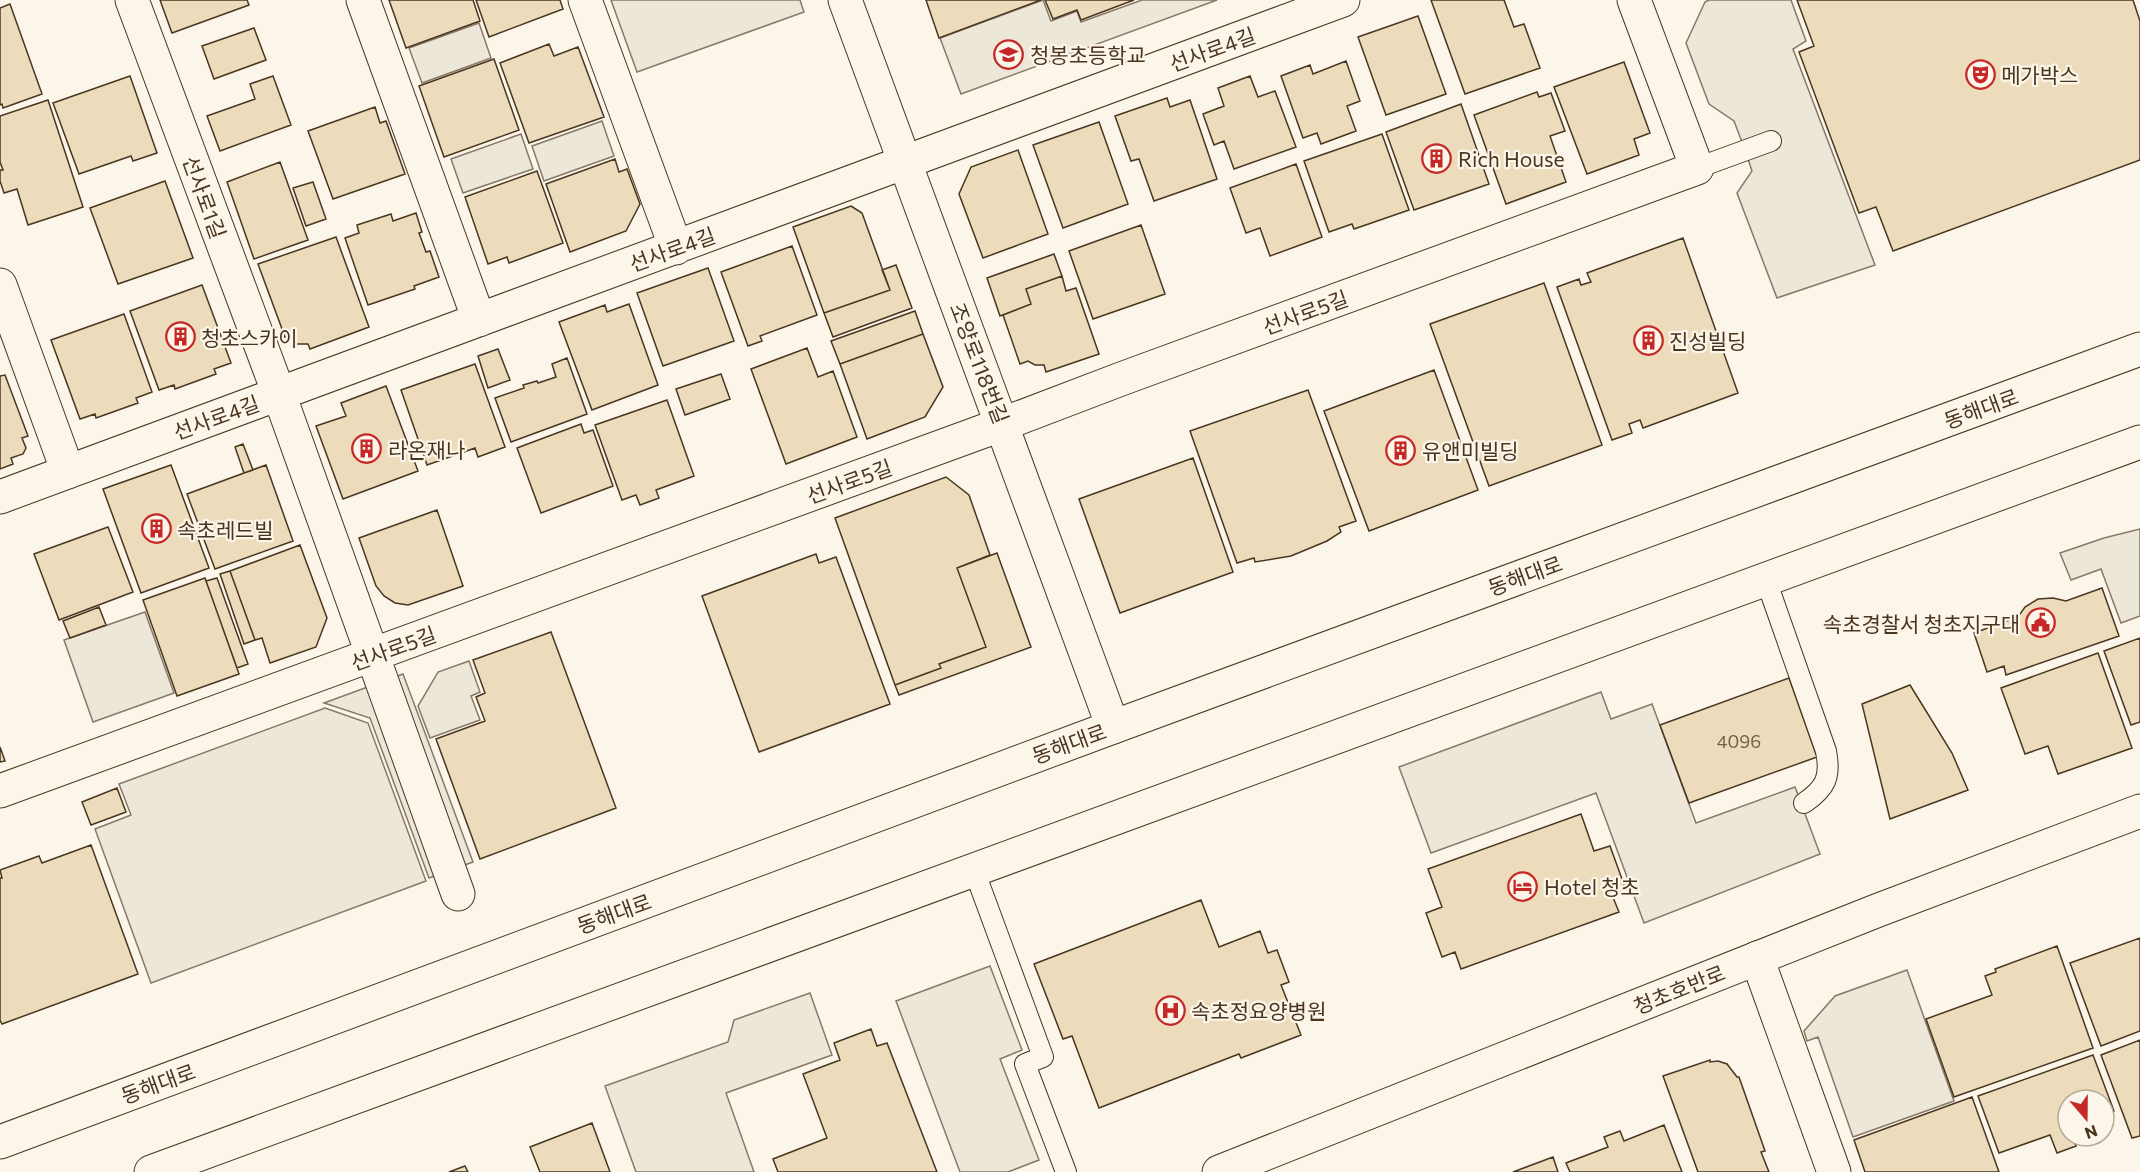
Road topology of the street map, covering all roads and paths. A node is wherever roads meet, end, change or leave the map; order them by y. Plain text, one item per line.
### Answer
1 (132, 0) edge
2 (363, 0) edge
3 (585, 0) edge
4 (845, 0) edge
5 (1343, 0) edge
6 (1634, 0) edge
7 (1771, 141) dead end
8 (904, 163) junction
9 (1697, 168) junction
10 (676, 248) junction
11 (0, 285) edge
12 (479, 320) junction
13 (2140, 350) edge
14 (279, 394) junction
15 (1003, 424) junction
16 (2140, 442) edge
17 (68, 472) junction
18 (0, 497) edge
19 (1766, 580) junction
20 (372, 656) junction
21 (1113, 727) junction
22 (0, 791) edge
23 (1804, 803) dead end
24 (2140, 811) edge
25 (974, 870) junction
26 (458, 894) dead end
27 (1757, 958) junction
28 (0, 1142) edge
29 (199, 1164) edge
30 (151, 1172) edge
31 (1066, 1172) edge
32 (1219, 1172) edge
33 (1834, 1172) edge

1 - 14 street, 선사로1길
2 - 12 street
3 - 10 street
4 - 8 street, 조양로118번길
5 - 8 street, 선사로4길
6 - 9 street
7 - 9 lane
8 - 10 street, 선사로4길
8 - 15 street, 조양로118번길
9 - 15 street, 선사로5길
10 - 12 street, 선사로4길
11 - 17 street
12 - 14 street, 선사로4길
13 - 21 street, 동해대로
14 - 17 street, 선사로4길
14 - 20 street, 선사로1길
15 - 20 street, 선사로5길
15 - 21 street, 조양로118번길
16 - 19 street
17 - 18 street, 선사로4길
19 - 23 lane
19 - 25 street
20 - 22 street, 선사로5길
20 - 26 street, 선사로1길
21 - 28 street, 동해대로
24 - 27 street, 청초호반로
25 - 29 street
25 - 31 lane
27 - 32 street, 청초호반로
27 - 33 street
29 - 30 street

